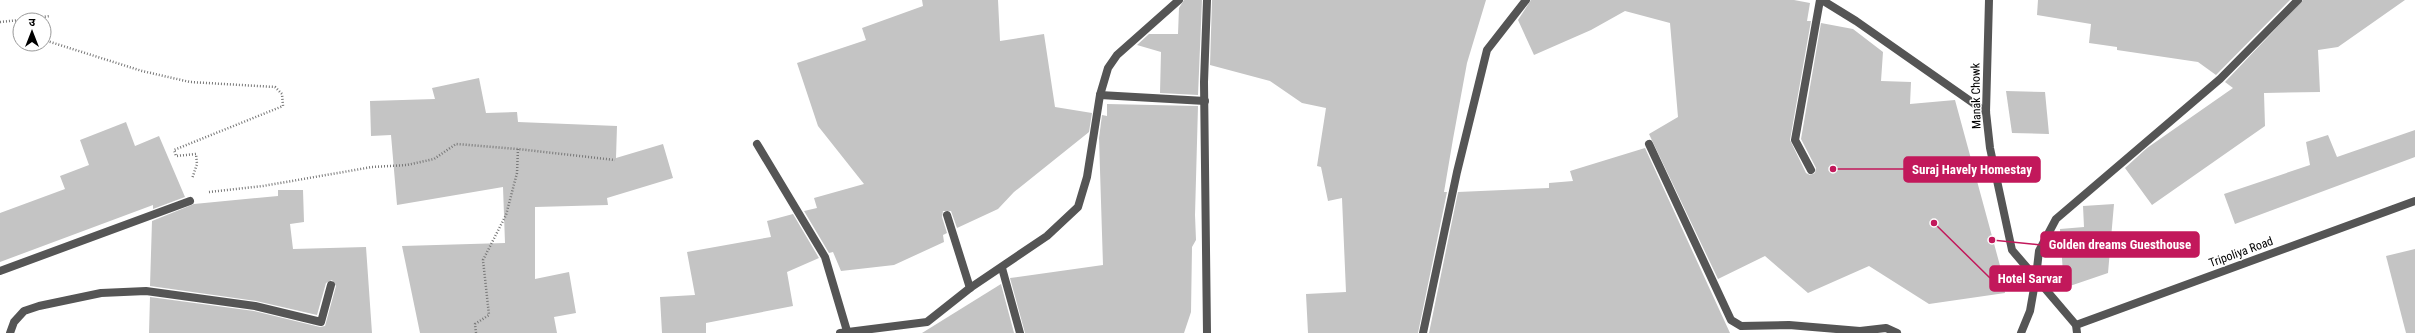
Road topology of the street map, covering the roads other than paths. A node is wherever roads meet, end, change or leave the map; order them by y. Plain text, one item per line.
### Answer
1 (1179, 0) edge
2 (1207, 0) edge
3 (1526, 0) edge
4 (1821, 0) edge
5 (1989, 0) edge
6 (2298, 0) edge
7 (1100, 95) junction
8 (1205, 101) junction
9 (1986, 112) junction
10 (757, 144) dead end
11 (1649, 144) dead end
12 (1811, 170) dead end
13 (190, 201) road end
14 (2415, 202) edge
15 (947, 216) dead end
16 (1002, 268) junction
17 (0, 270) edge
18 (2036, 277) junction
19 (331, 285) dead end
20 (970, 288) junction
21 (2076, 329) edge
22 (843, 332) edge
23 (10, 333) edge
24 (1020, 333) edge
25 (1207, 333) edge
26 (1423, 333) edge
27 (1897, 333) edge
28 (2021, 333) edge

1 - 7 street
2 - 8 street
3 - 26 street
4 - 9 street
4 - 12 street
5 - 9 street, Manak Chowk
6 - 18 street
7 - 8 street
7 - 16 street
8 - 25 street
9 - 18 street, Manak Chowk
10 - 22 street
11 - 27 street
13 - 17 street
14 - 21 street, Tripoliya Road
15 - 20 street
16 - 20 street
16 - 24 street
18 - 21 street, Tripoliya Road
18 - 28 street
19 - 23 street
20 - 22 street

